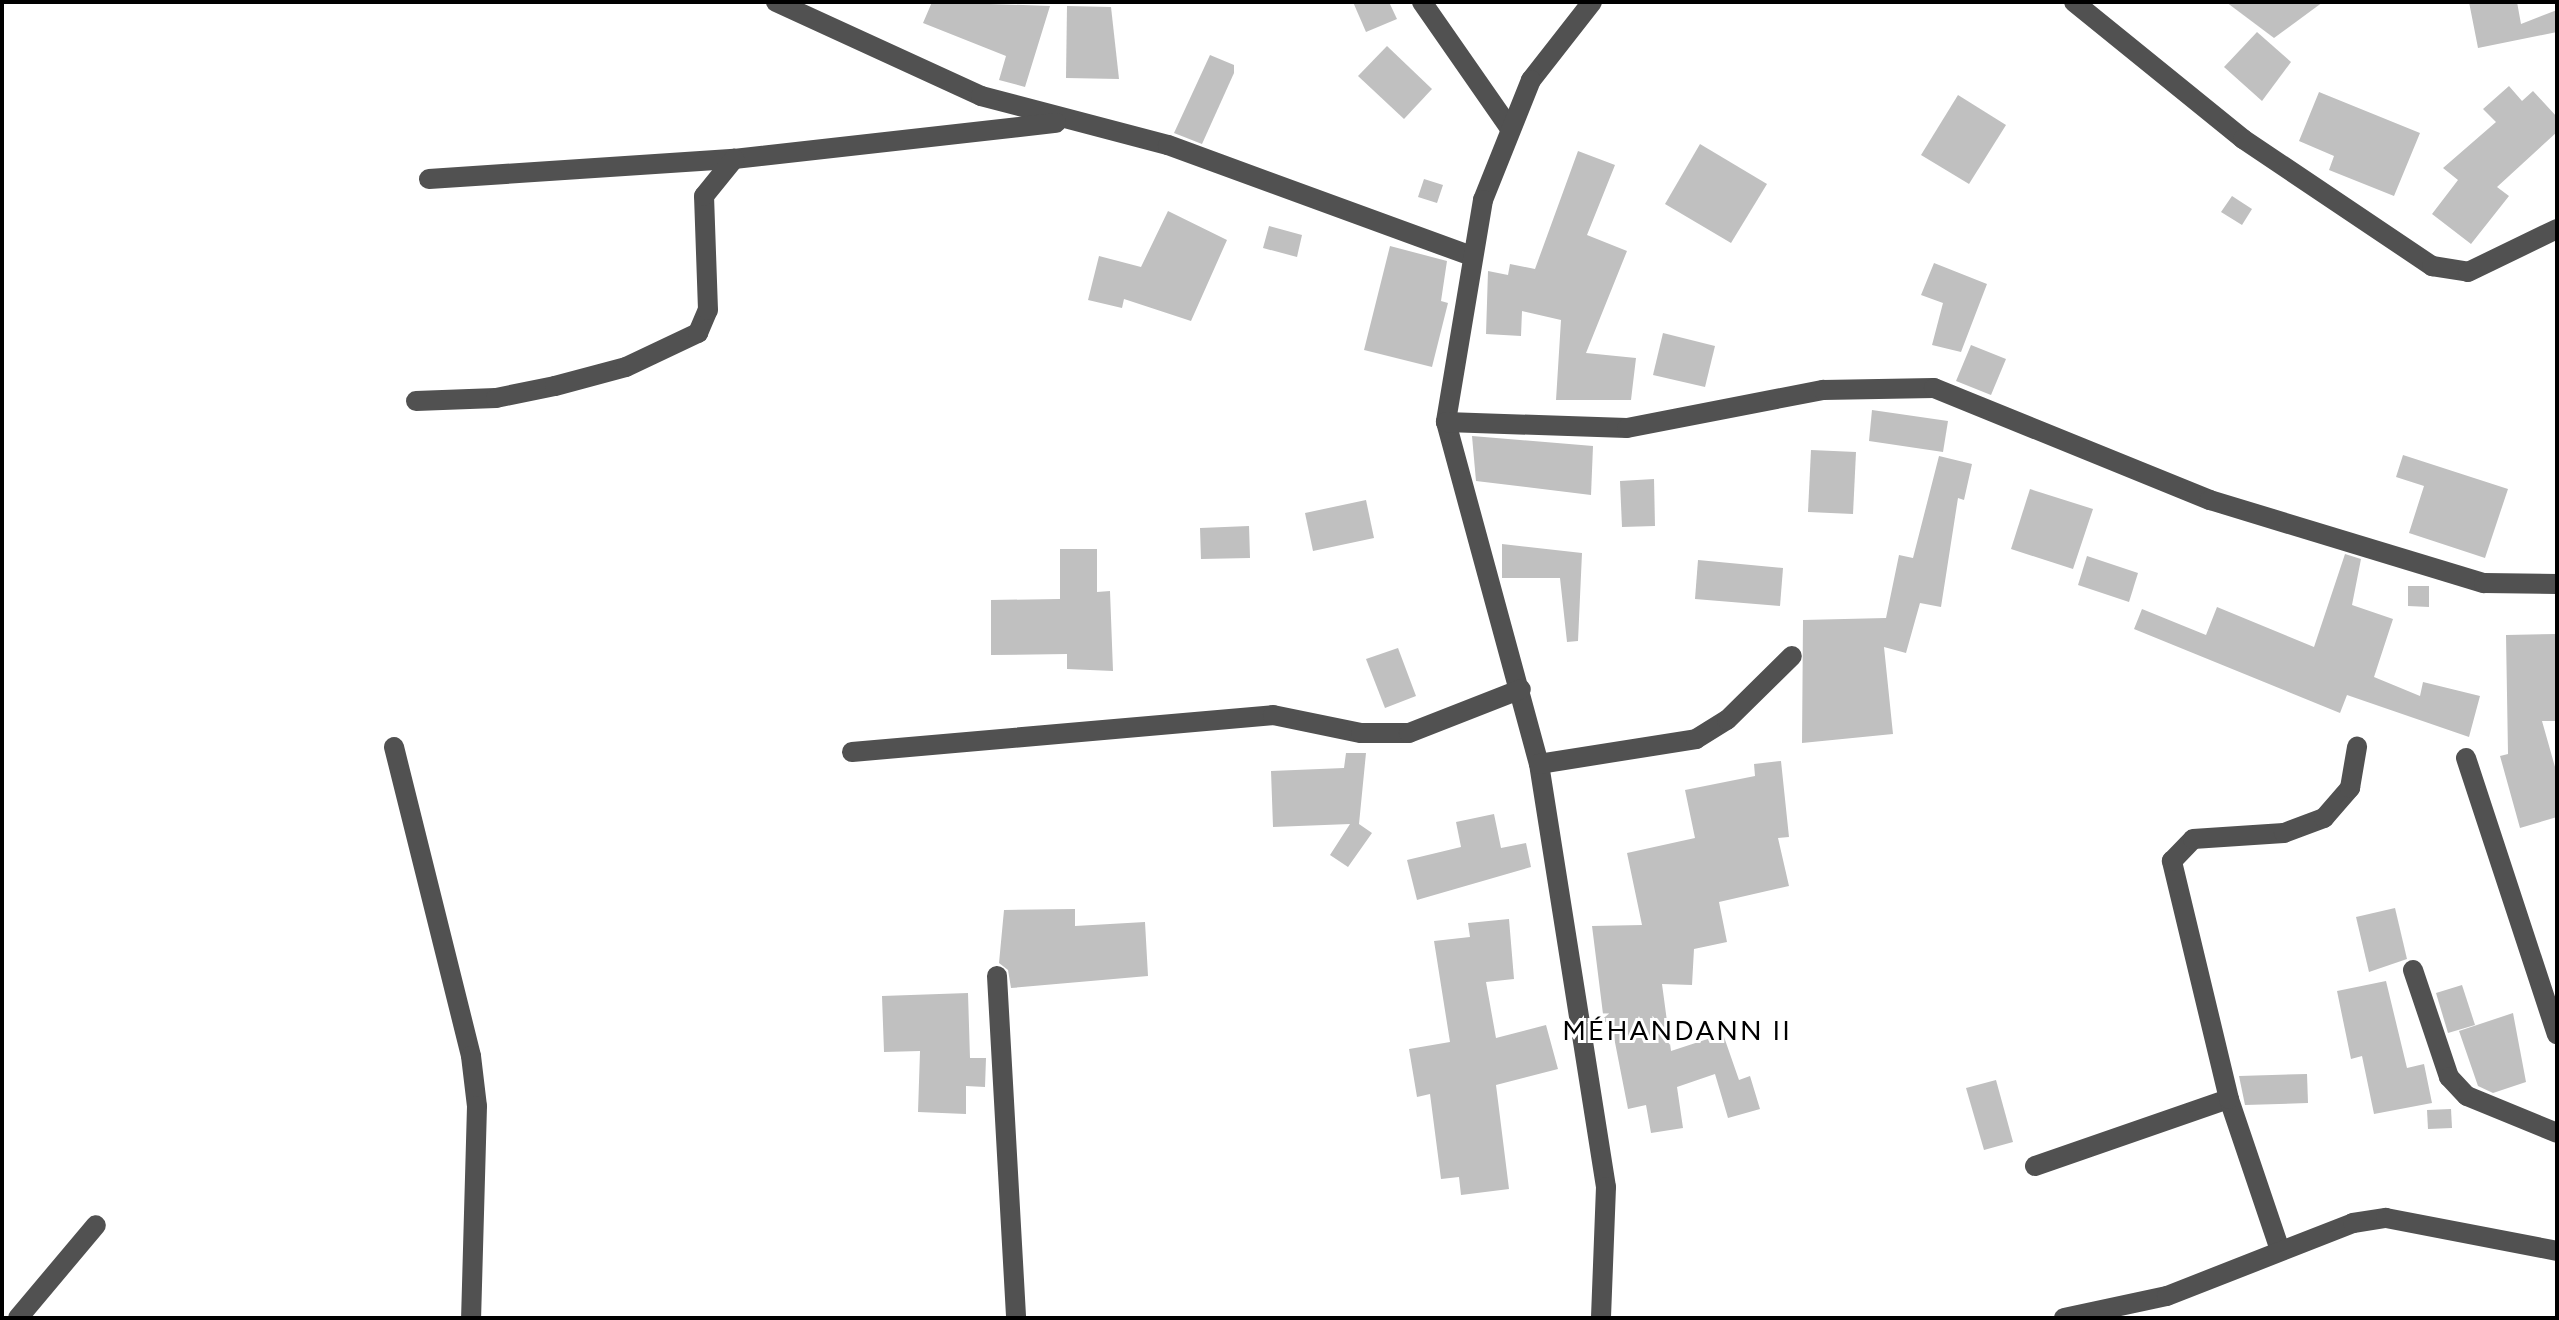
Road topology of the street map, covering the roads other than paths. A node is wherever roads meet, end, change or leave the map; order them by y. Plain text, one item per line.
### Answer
1 (776, 2) edge
2 (1422, 2) edge
3 (1592, 2) edge
4 (2074, 2) edge
5 (1060, 122) junction
6 (1509, 127) junction
7 (734, 159) junction
8 (429, 179) dead end
9 (2557, 229) edge
10 (1469, 255) junction
11 (416, 401) dead end
12 (1446, 422) junction
13 (2557, 584) edge
14 (1792, 656) dead end
15 (1521, 689) junction
16 (394, 747) dead end
17 (2357, 747) dead end
18 (852, 752) dead end
19 (2466, 758) dead end
20 (1539, 764) junction
21 (2413, 970) dead end
22 (997, 976) dead end
23 (2557, 1034) edge
24 (2229, 1099) junction
25 (2557, 1133) edge
26 (2035, 1166) dead end
27 (96, 1225) dead end
28 (2280, 1250) junction
29 (2557, 1251) edge
30 (18, 1318) edge
31 (471, 1318) edge
32 (1016, 1318) edge
33 (1601, 1318) edge
34 (2064, 1318) edge

1 - 5 street
2 - 6 street
3 - 6 street
4 - 9 street
5 - 7 street
5 - 10 street
6 - 10 street
7 - 8 street
7 - 11 street
10 - 12 street
12 - 13 street
12 - 15 street
14 - 20 street
15 - 18 street
15 - 20 street
16 - 31 street
17 - 24 street
19 - 23 street
20 - 33 street
21 - 25 street
22 - 32 street
24 - 26 street
24 - 28 street
27 - 30 street
28 - 29 street
28 - 34 street

